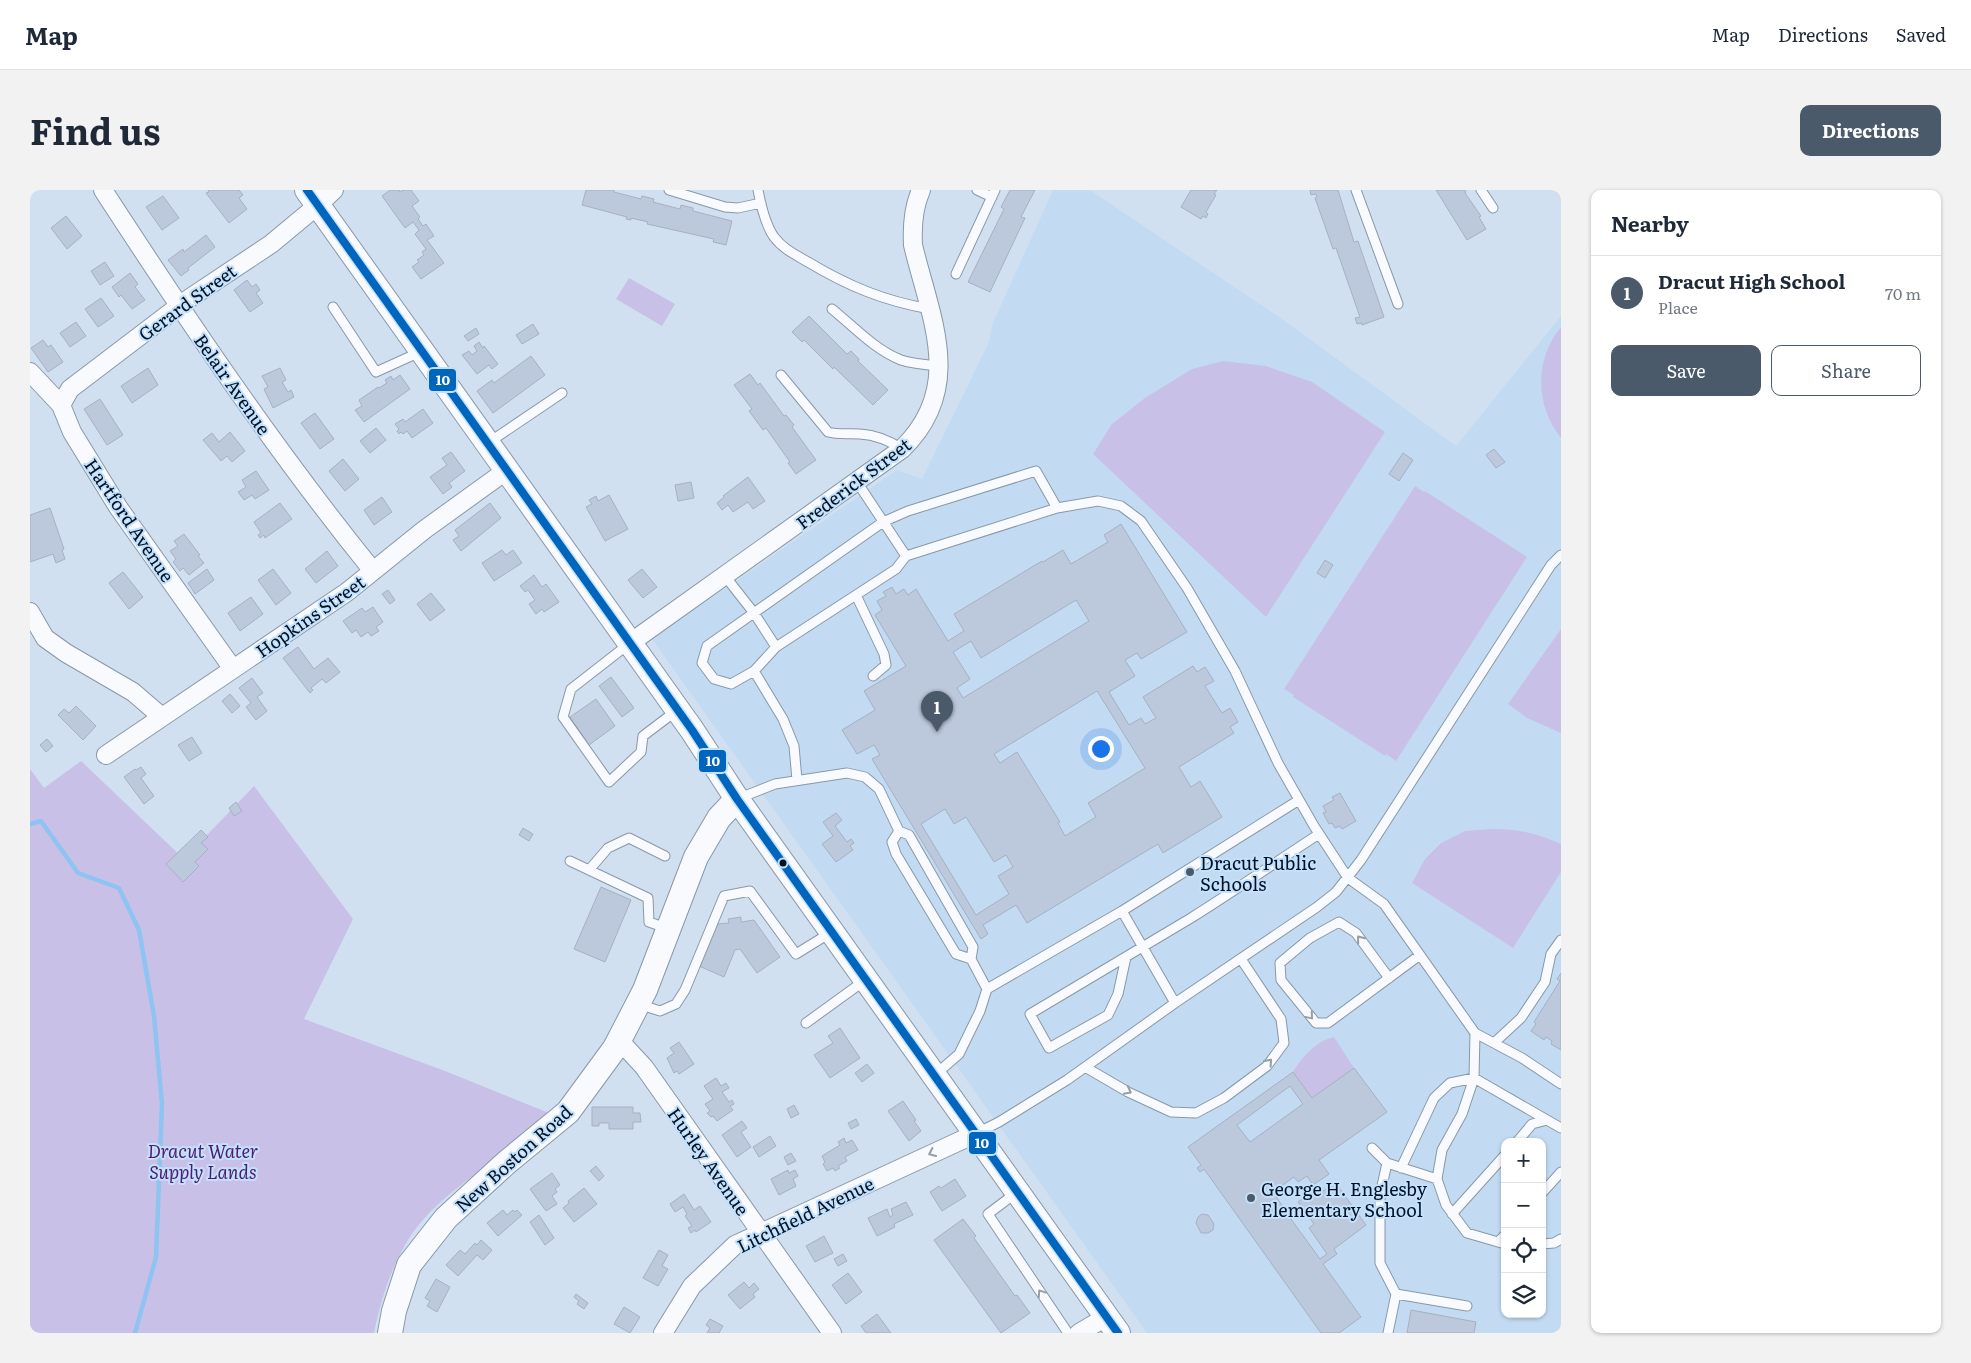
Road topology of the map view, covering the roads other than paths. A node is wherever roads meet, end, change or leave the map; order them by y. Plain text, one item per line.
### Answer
1 (103, 190) edge
2 (669, 190) edge
3 (758, 190) edge
4 (921, 190) edge
5 (977, 190) edge
6 (1356, 190) edge
7 (1481, 190) edge
8 (993, 193) edge
9 (320, 195) edge
10 (761, 203) junction
11 (1493, 208) dead end
12 (956, 274) dead end
13 (1398, 304) dead end
14 (179, 306) junction
15 (332, 307) dead end
16 (832, 308) dead end
17 (930, 309) junction
18 (423, 351) junction
19 (940, 366) junction
20 (30, 372) edge
21 (781, 375) dead end
22 (562, 393) dead end
23 (61, 405) junction
24 (488, 443) junction
25 (902, 449) junction
26 (507, 470) junction
27 (857, 482) junction
28 (1057, 508) junction
29 (882, 522) junction
30 (1561, 555) edge
31 (906, 556) junction
32 (373, 571) junction
33 (725, 576) junction
34 (856, 595) junction
35 (754, 613) junction
36 (31, 615) edge
37 (630, 643) junction
38 (776, 648) junction
39 (233, 669) junction
40 (754, 672) junction
41 (873, 676) dead end
42 (678, 710) junction
43 (162, 717) junction
44 (106, 755) dead end
45 (796, 780) junction
46 (737, 799) junction
47 (1299, 800) junction
48 (899, 831) junction
49 (1319, 834) junction
50 (665, 856) dead end
51 (570, 861) dead end
52 (589, 870) junction
53 (1348, 878) junction
54 (1122, 911) junction
55 (669, 929) junction
56 (832, 932) junction
57 (1561, 940) edge
58 (1142, 946) junction
59 (1420, 955) junction
60 (1126, 957) junction
61 (971, 958) junction
62 (1241, 959) junction
63 (1389, 978) junction
64 (866, 979) junction
65 (987, 989) junction
66 (1175, 1003) junction
67 (638, 1004) junction
68 (806, 1023) dead end
69 (1475, 1033) junction
70 (619, 1040) junction
71 (1494, 1044) junction
72 (1085, 1067) junction
73 (935, 1075) junction
74 (1474, 1078) junction
75 (1561, 1084) edge
76 (1547, 1120) junction
77 (1561, 1128) edge
78 (976, 1133) junction
79 (1520, 1138) edge
80 (1372, 1148) dead end
81 (1501, 1159) edge
82 (1387, 1163) junction
83 (1401, 1168) junction
84 (1561, 1172) edge
85 (1437, 1179) junction
86 (1546, 1189) edge
87 (1017, 1192) junction
88 (1452, 1214) junction
89 (761, 1235) junction
90 (1561, 1240) edge
91 (1501, 1243) edge
92 (1546, 1244) edge
93 (1396, 1294) junction
94 (1467, 1306) dead end
95 (1112, 1325) edge
96 (390, 1333) edge
97 (663, 1333) edge
98 (832, 1333) edge
99 (1068, 1333) edge
100 (1079, 1333) edge
101 (1388, 1333) edge

1 - 14 street, Belair Avenue
2 - 10 lane
3 - 10 lane
4 - 17 street, Frederick Street
5 - 8 lane
6 - 13 lane
7 - 11 lane
8 - 12 lane
9 - 14 street, Gerard Street
9 - 18 main road
10 - 17 lane
14 - 23 street, Gerard Street
14 - 32 street, Belair Avenue
15 - 18 lane
16 - 19 lane
17 - 19 street, Frederick Street
18 - 24 main road
19 - 25 street, Frederick Street
20 - 23 street, Hartford Avenue
21 - 25 lane
22 - 24 lane
23 - 39 street, Hartford Avenue
24 - 26 main road
25 - 27 street, Frederick Street
26 - 32 street, Hopkins Street
26 - 37 main road
27 - 29 lane
27 - 33 street, Frederick Street
28 - 29 lane
28 - 31 lane
28 - 47 lane
29 - 31 lane
29 - 35 lane
30 - 53 lane
31 - 34 lane
32 - 39 street, Hopkins Street
33 - 35 lane
33 - 37 street, Frederick Street
34 - 38 lane
34 - 41 lane
35 - 38 lane
35 - 40 lane
36 - 43 street
37 - 42 main road
37 - 42 lane
38 - 40 lane
39 - 43 street, Hopkins Street
40 - 45 lane
42 - 46 main road
43 - 44 street, Hopkins Street
45 - 46 lane
45 - 48 lane
46 - 55 main road, New Boston Road
46 - 56 main road
47 - 49 lane
47 - 54 lane
48 - 61 lane
48 - 61 lane
49 - 53 lane
49 - 58 lane
50 - 52 lane
51 - 52 lane
52 - 55 lane
53 - 59 lane
53 - 62 lane
54 - 58 lane
54 - 65 lane
55 - 67 main road, New Boston Road
56 - 64 main road
56 - 67 lane
57 - 71 lane
58 - 60 lane
58 - 66 lane
59 - 63 lane
59 - 69 lane
60 - 60 lane
61 - 65 lane
62 - 66 lane
72 -> 62 lane
63 -> 63 lane
64 - 68 lane
64 - 73 main road
65 - 73 lane
66 - 72 lane
67 - 70 main road, New Boston Road
69 - 71 lane
69 - 74 lane
70 - 89 street, Hurley Avenue
70 - 96 main road, New Boston Road
71 - 75 lane
72 - 78 lane
73 - 78 main road
74 - 76 lane
74 - 83 lane
74 - 85 lane
76 - 77 lane
76 - 79 lane
78 - 87 main road
78 -> 89 street, Litchfield Avenue
80 - 82 lane
81 - 88 lane
82 - 83 lane
82 - 93 lane
83 - 85 lane
84 - 86 lane
85 - 88 lane
87 - 95 main road
99 -> 87 lane
88 - 91 lane
89 - 97 street, Litchfield Avenue
89 - 98 street, Hurley Avenue
90 - 92 lane
93 - 94 lane
93 - 101 lane
95 - 100 street

